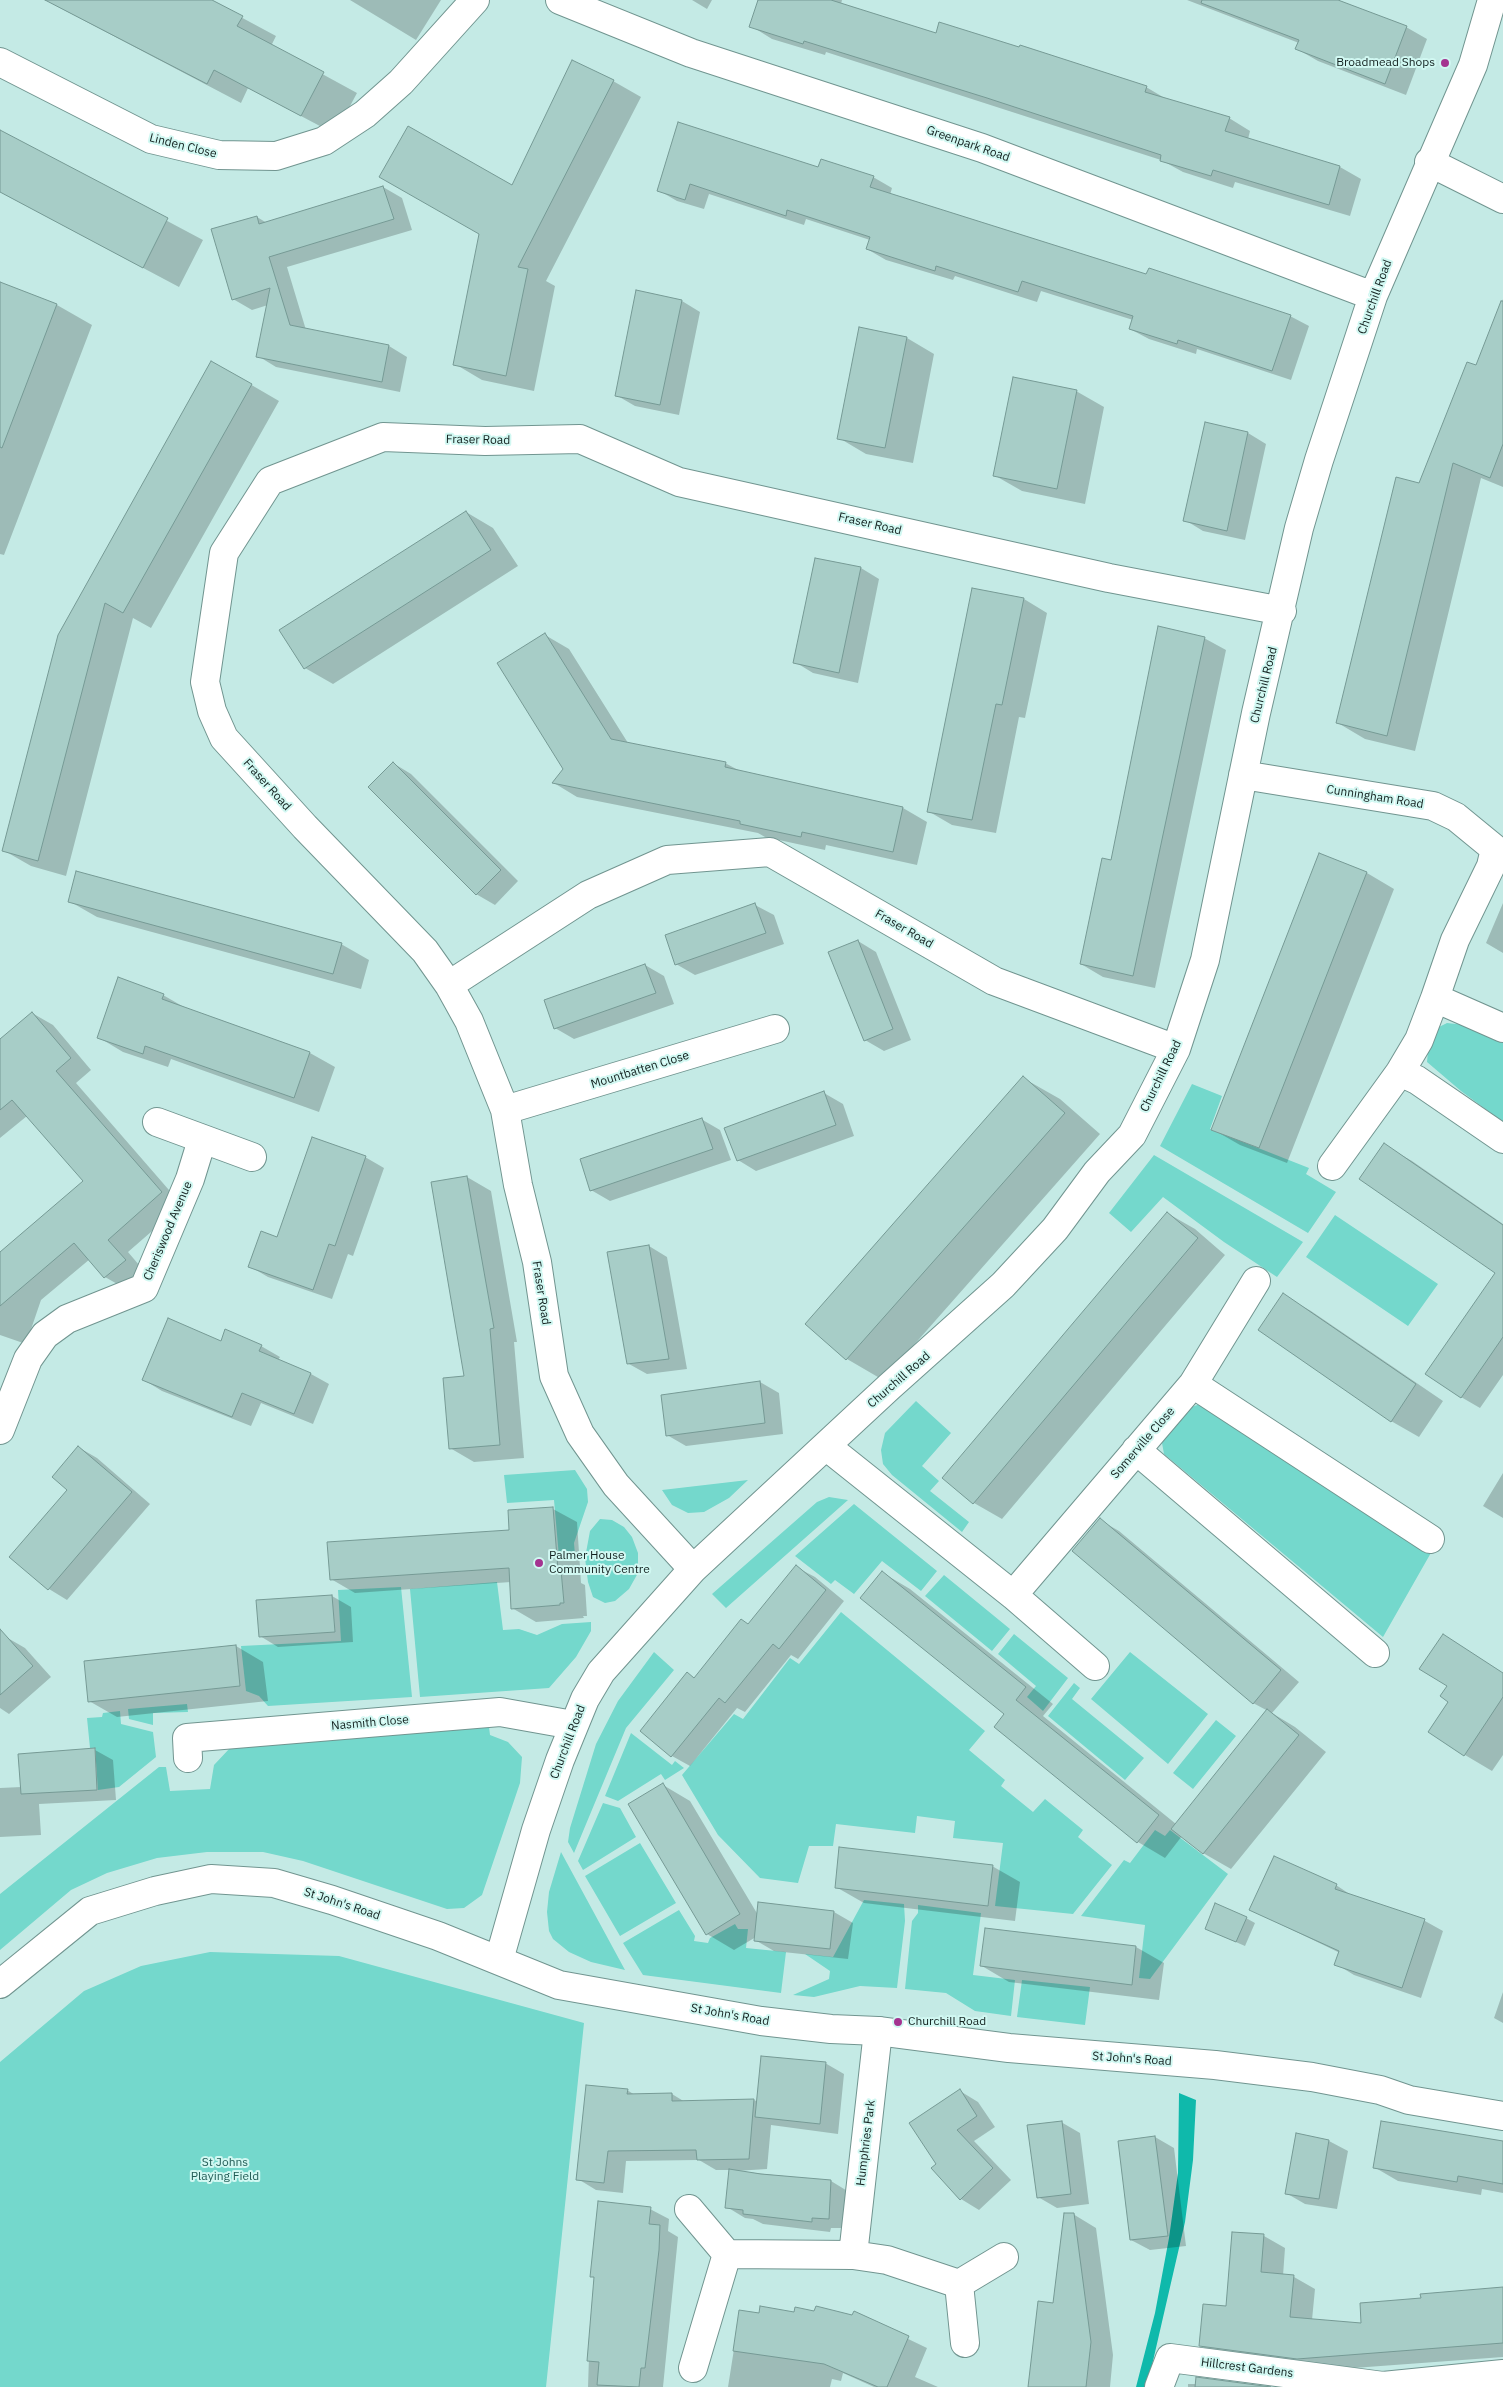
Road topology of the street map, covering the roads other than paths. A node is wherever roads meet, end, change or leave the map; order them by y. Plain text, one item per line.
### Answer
1 (475, 0) edge
2 (560, 0) edge
3 (1490, 1) edge
4 (0, 62) edge
5 (1429, 162) junction
6 (1503, 199) edge
7 (1373, 296) junction
8 (1282, 611) junction
9 (1243, 775) junction
10 (1499, 849) edge
11 (449, 985) junction
12 (1435, 998) junction
13 (1503, 1028) edge
14 (775, 1029) dead end
15 (1176, 1050) junction
16 (1400, 1072) junction
17 (505, 1110) junction
18 (157, 1122) dead end
19 (1503, 1139) edge
20 (202, 1140) junction
21 (252, 1157) dead end
22 (1332, 1166) dead end
23 (1256, 1281) dead end
24 (1194, 1384) junction
25 (5, 1399) edge
26 (0, 1430) edge
27 (826, 1446) junction
28 (1136, 1450) junction
29 (1430, 1539) dead end
30 (694, 1569) junction
31 (1013, 1595) junction
32 (1375, 1653) dead end
33 (1095, 1666) dead end
34 (573, 1725) junction
35 (188, 1758) dead end
36 (499, 1960) junction
37 (0, 1984) edge
38 (878, 2031) junction
39 (1503, 2116) edge
40 (689, 2209) dead end
41 (727, 2254) junction
42 (853, 2255) junction
43 (1004, 2257) dead end
44 (958, 2284) junction
45 (965, 2343) dead end
46 (693, 2368) dead end
47 (1503, 2374) edge
48 (1159, 2387) edge
49 (1383, 2387) edge

1 - 4 street, Linden Close
2 - 7 street, Greenpark Road
3 - 5 street, Churchill Road
5 - 6 street
5 - 7 street, Churchill Road
7 - 8 street, Churchill Road
8 - 9 street, Churchill Road
8 - 11 street, Fraser Road
9 - 10 street, Cunningham Road
9 - 15 street, Churchill Road
10 - 12 street, Cunningham Road
11 - 15 street, Fraser Road
11 - 17 street, Fraser Road
12 - 13 street
12 - 16 street, Cunningham Road
14 - 17 street, Mountbatten Close
15 - 27 street, Churchill Road
16 - 19 street
16 - 22 street, Cunningham Road
17 - 30 street, Fraser Road
18 - 20 street
20 - 21 street
20 - 25 street, Cheriswood Avenue
23 - 24 street, Somerville Close
24 - 28 street, Somerville Close
24 - 29 street
25 - 26 street, Cheriswood Avenue
27 - 30 street, Churchill Road
27 - 31 street
28 - 31 street, Somerville Close
28 - 32 street
30 - 34 street, Churchill Road
31 - 33 street
34 - 35 street, Nasmith Close
34 - 36 street, Churchill Road
36 - 37 street, St John's Road
36 - 38 street, St John's Road
38 - 39 street, St John's Road
38 - 42 street, Humphries Park
40 - 41 street
41 - 42 street
41 - 46 street
42 - 44 street
43 - 44 street
44 - 45 street
47 - 49 street, Hillcrest Gardens
48 - 49 street, Hillcrest Gardens

